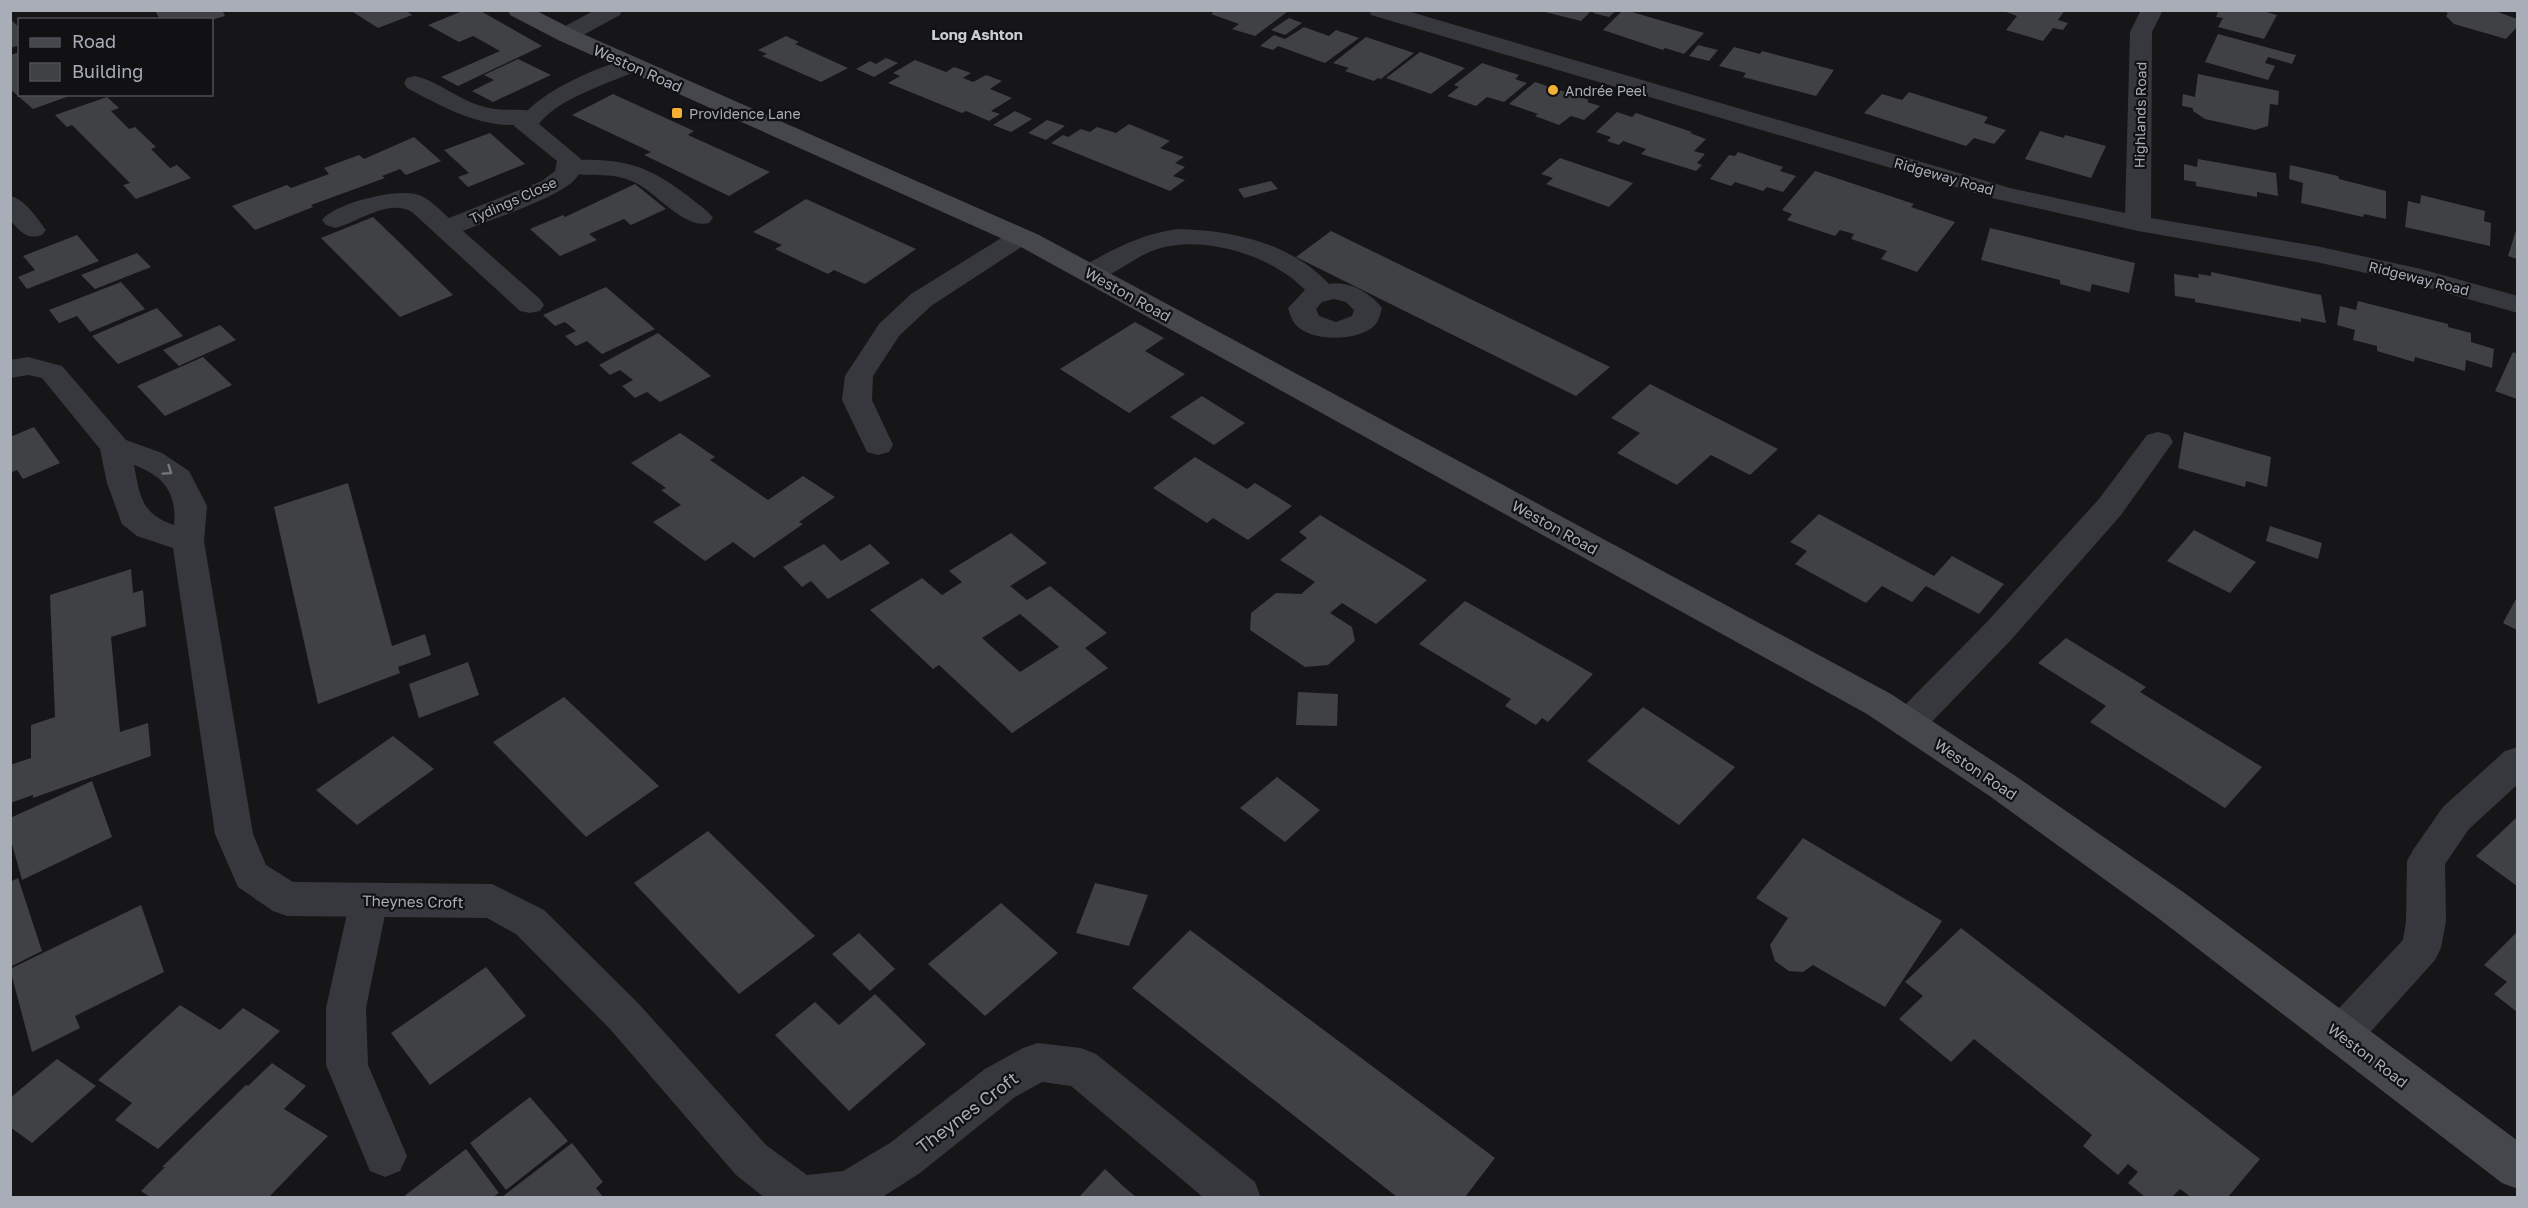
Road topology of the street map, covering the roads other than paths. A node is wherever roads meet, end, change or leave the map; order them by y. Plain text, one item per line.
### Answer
1 (518, 10) edge
2 (612, 10) edge
3 (1379, 10) edge
4 (2152, 10) edge
5 (566, 35) junction
6 (632, 65) junction
7 (415, 83) dead end
8 (529, 117) junction
9 (568, 167) junction
10 (10, 203) edge
11 (700, 218) dead end
12 (335, 220) dead end
13 (2138, 223) junction
14 (445, 229) junction
15 (33, 230) dead end
16 (1020, 237) junction
17 (1091, 273) junction
18 (1323, 294) dead end
19 (530, 305) dead end
20 (2517, 305) edge
21 (10, 369) edge
22 (2158, 442) dead end
23 (878, 445) dead end
24 (115, 447) junction
25 (188, 541) junction
26 (1908, 724) junction
27 (2517, 761) edge
28 (369, 900) junction
29 (2341, 1035) junction
30 (386, 1156) dead end
31 (2517, 1168) edge
32 (810, 1197) edge
33 (1239, 1197) edge

1 - 5 street, Weston Road
2 - 5 street
3 - 13 street, Ridgeway Road
4 - 13 street, Highlands Road
5 - 6 street, Weston Road
6 - 8 street
6 - 16 street, Weston Road
7 - 8 street
8 - 9 street, Tydings Close
9 - 11 street
9 - 14 street, Tydings Close
10 - 15 street
12 - 14 street, Tydings Close
13 - 20 street, Ridgeway Road
14 - 19 street, Tydings Close
16 - 17 street, Weston Road
16 - 23 street
17 - 18 street
17 - 26 street, Weston Road
21 - 24 street
22 - 26 street
24 - 25 street
24 -> 25 street, Theynes Croft
25 - 28 street, Theynes Croft
26 - 29 street, Weston Road
27 - 29 street
28 - 30 street
28 - 32 street, Theynes Croft
29 - 31 street, Weston Road
32 - 33 street, Theynes Croft

